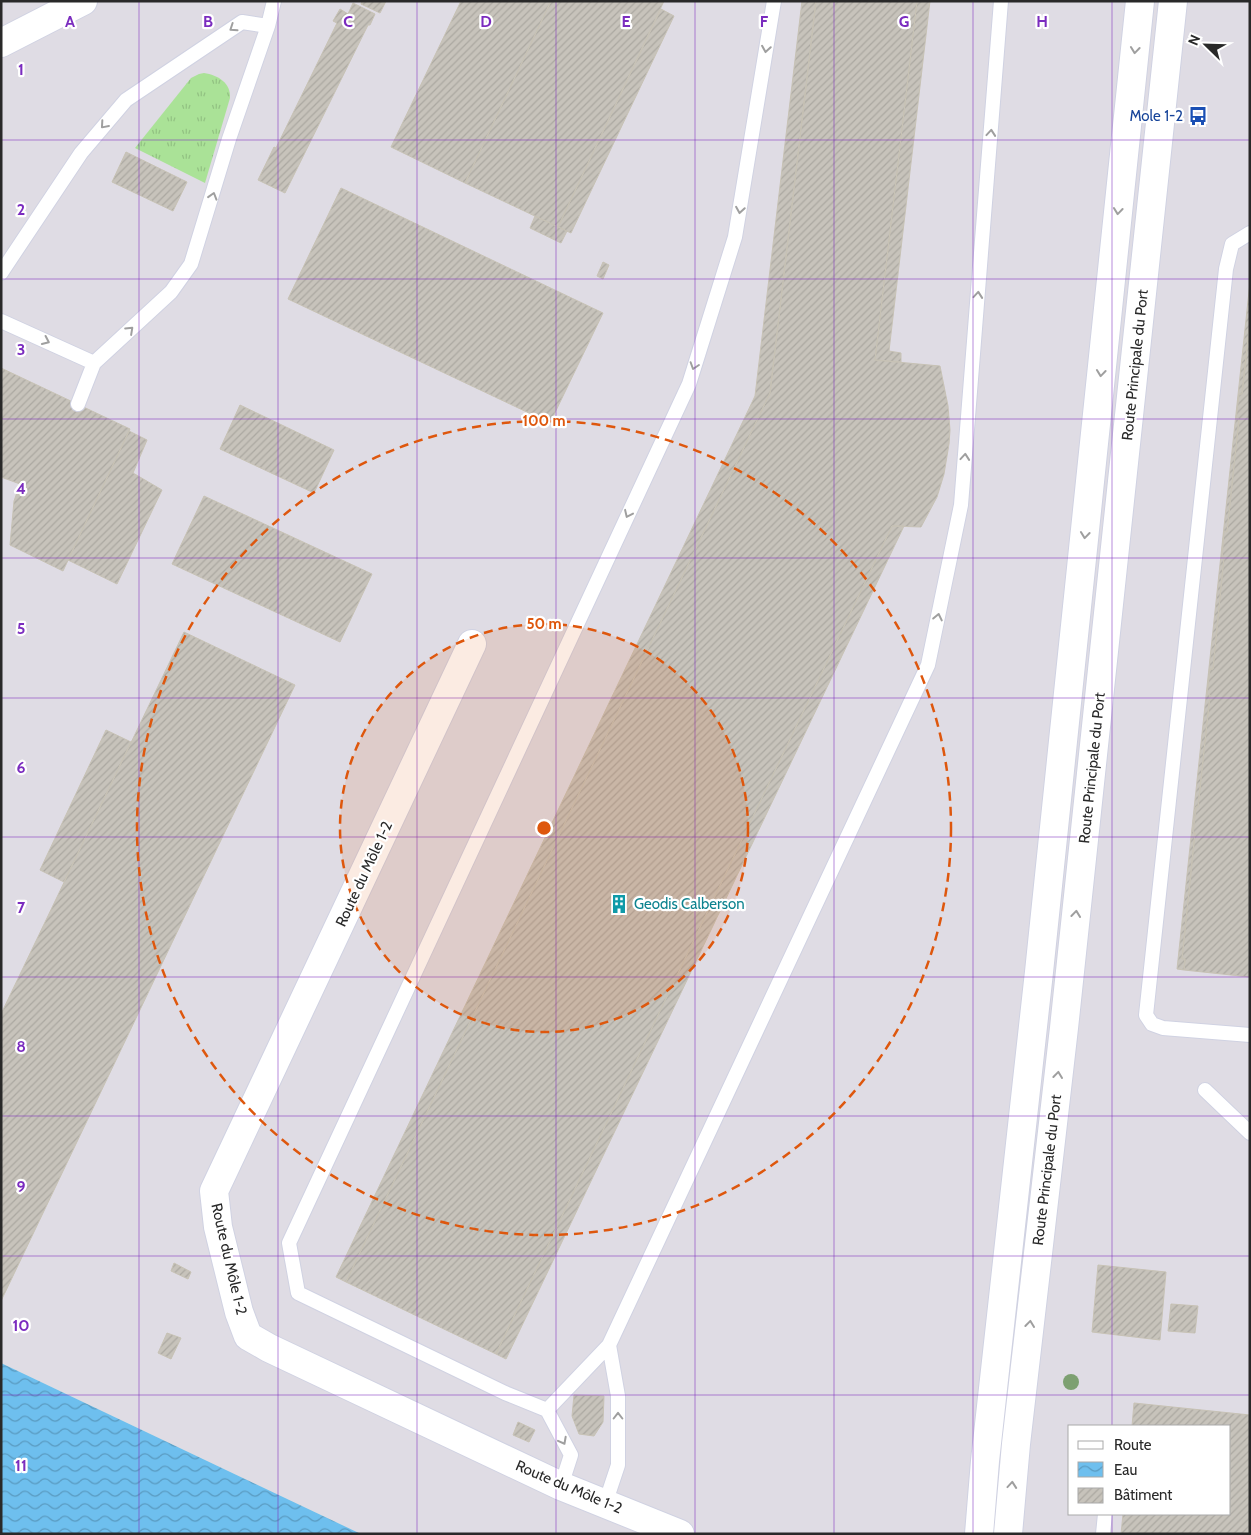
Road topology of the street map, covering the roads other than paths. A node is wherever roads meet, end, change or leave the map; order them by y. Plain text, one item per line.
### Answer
1 (83, 1) edge
2 (274, 1) edge
3 (774, 1) edge
4 (1001, 1) edge
5 (1140, 1) edge
6 (1173, 1) edge
7 (268, 26) junction
8 (1, 43) edge
9 (1250, 233) edge
10 (1, 274) edge
11 (1, 321) edge
12 (94, 364) junction
13 (78, 404) dead end
14 (472, 644) dead end
15 (1250, 1035) edge
16 (1205, 1090) dead end
17 (1250, 1133) edge
18 (609, 1345) junction
19 (547, 1410) junction
20 (561, 1486) junction
21 (605, 1504) junction
22 (1105, 1515) edge
23 (680, 1534) edge
24 (979, 1534) edge
25 (1008, 1534) edge
26 (1103, 1534) edge

1 - 8 main road
2 - 7 lane
3 -> 19 lane
18 -> 4 lane
5 -> 24 main road, Route Principale du Port
25 -> 6 main road, Route Principale du Port
7 -> 10 lane
12 -> 7 lane
9 - 15 lane
11 -> 12 lane
12 - 13 lane
14 - 20 main road, Route du Môle 1-2
16 - 17 lane
18 - 19 lane
21 -> 18 lane
19 -> 20 lane
20 - 21 main road, Route du Môle 1-2
21 - 23 main road, Route du Môle 1-2
22 - 26 lane

